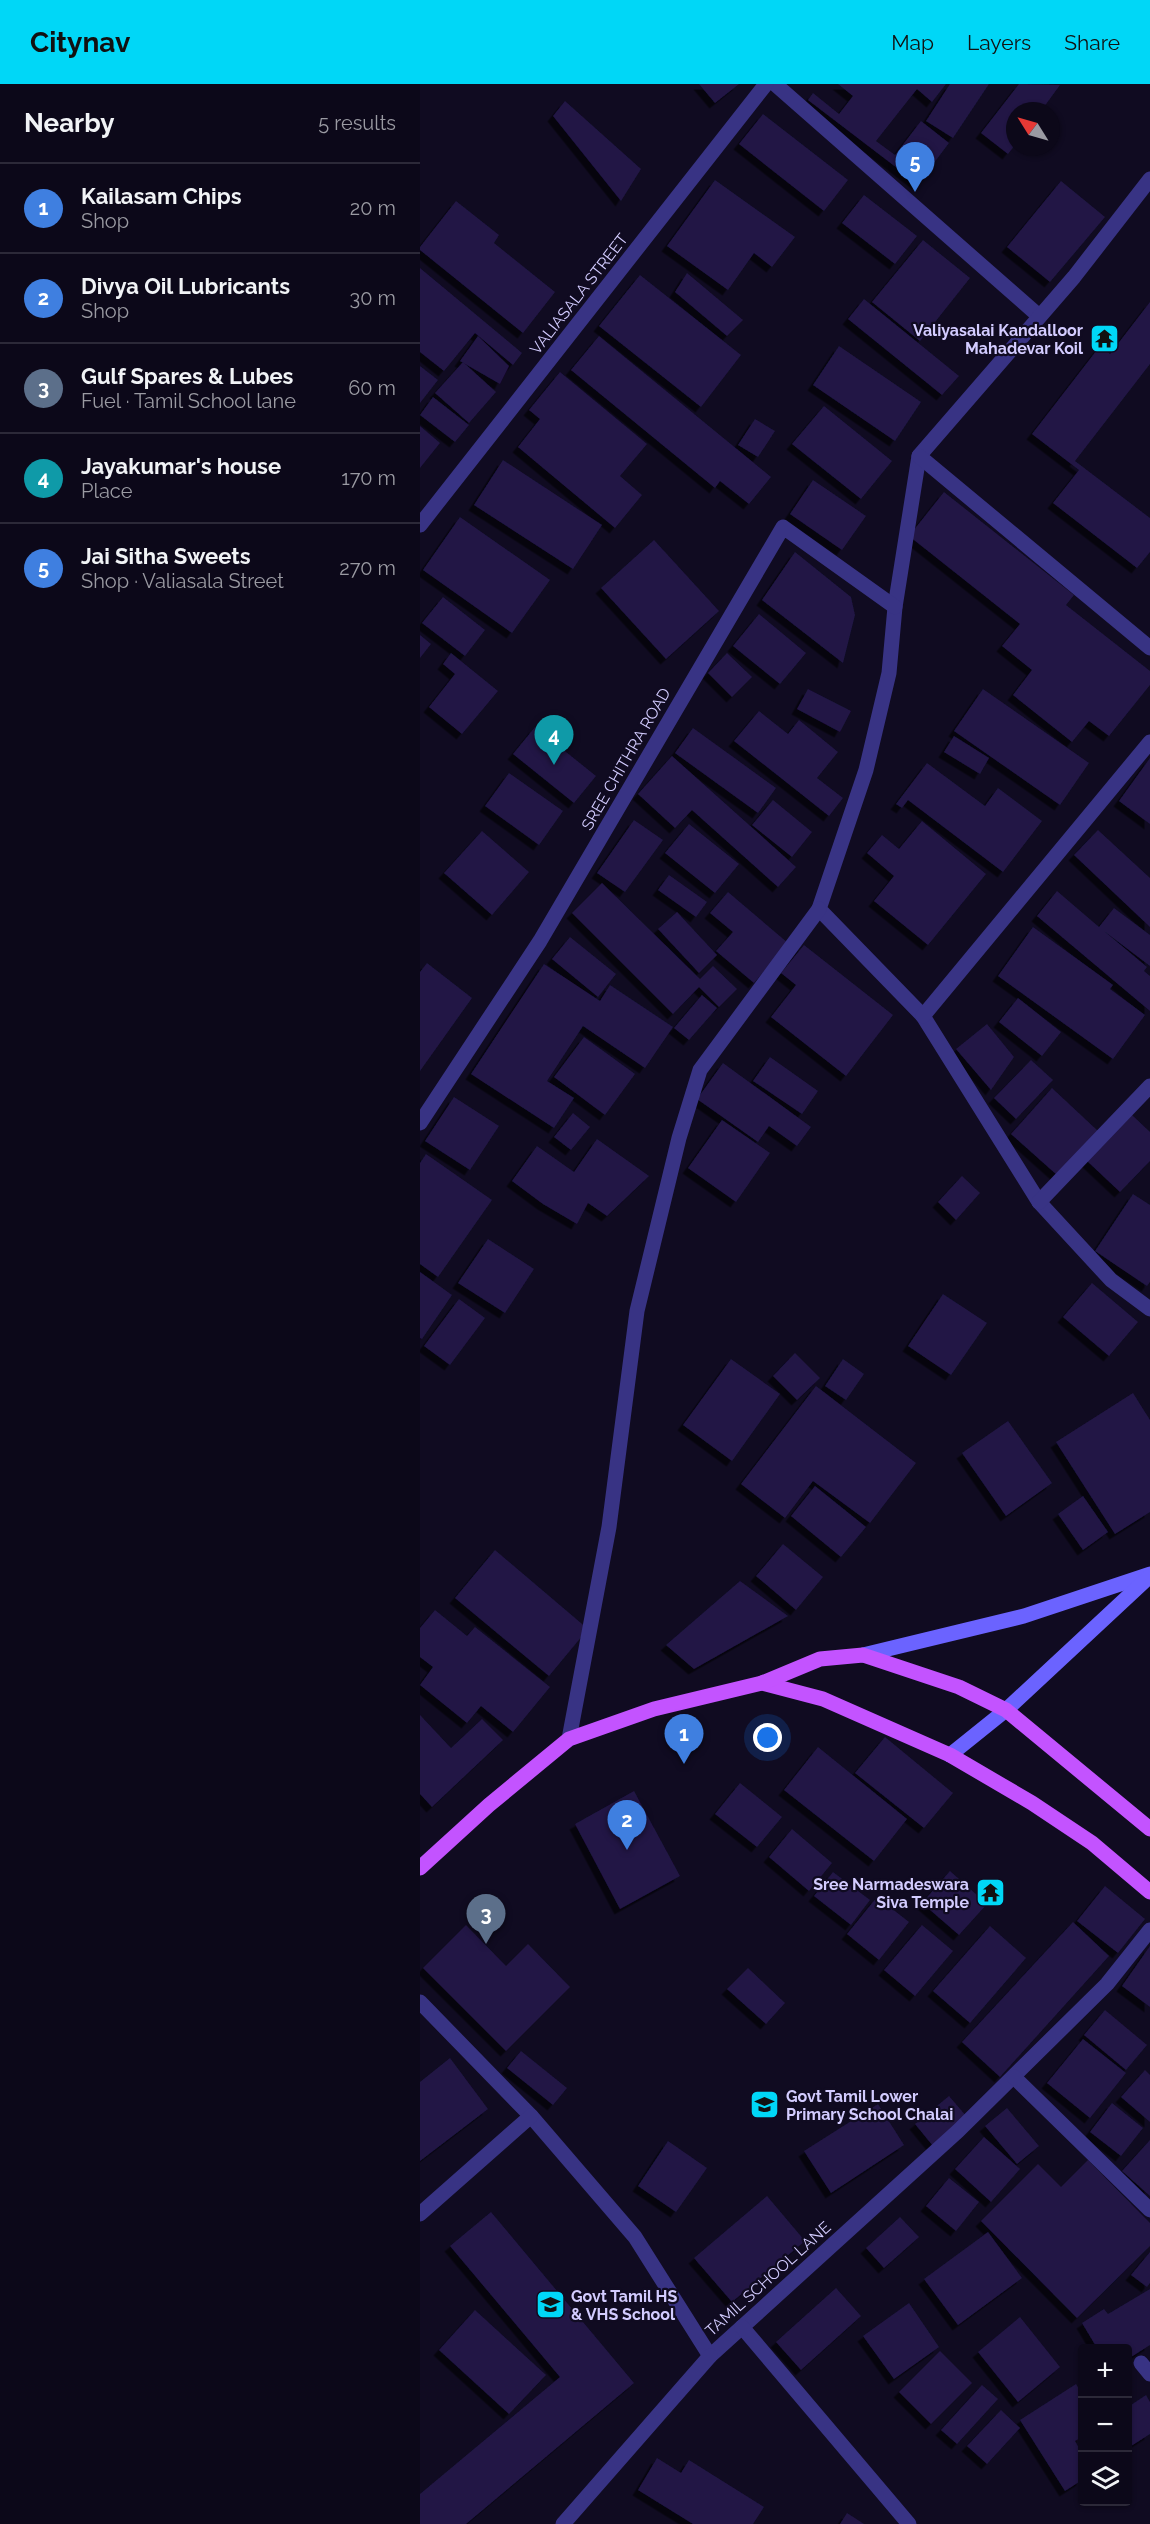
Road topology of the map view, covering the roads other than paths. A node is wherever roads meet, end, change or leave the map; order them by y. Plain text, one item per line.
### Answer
1 (766, 84) edge
2 (775, 84) edge
3 (1150, 179) edge
4 (1039, 316) junction
5 (919, 456) junction
6 (420, 525) edge
7 (895, 607) junction
8 (1150, 648) edge
9 (1150, 742) edge
10 (819, 909) junction
11 (923, 1016) junction
12 (1150, 1086) edge
13 (420, 1123) edge
14 (1039, 1202) junction
15 (1150, 1309) edge
16 (1150, 1575) edge
17 (863, 1655) junction
18 (762, 1683) junction
19 (1006, 1710) junction
20 (569, 1739) junction
21 (950, 1755) junction
22 (1150, 1830) edge
23 (420, 1868) edge
24 (1150, 1892) edge
25 (1150, 1930) edge
26 (420, 2002) edge
27 (1014, 2077) junction
28 (531, 2116) junction
29 (1150, 2210) edge
30 (420, 2214) edge
31 (742, 2326) junction
32 (710, 2356) junction
33 (563, 2524) edge
34 (909, 2524) edge

1 - 6 street, VALIASALA STREET
2 - 4 street
3 - 4 street
4 - 5 street
5 - 7 street
5 - 8 street
7 - 10 street
7 - 13 street, SREE CHITHRA ROAD
9 - 11 street
10 - 11 street
10 - 20 street
11 - 14 street
12 - 14 street
14 - 15 street
16 - 17 street
16 - 19 street
17 - 18 main road
17 - 19 main road
18 - 20 main road
18 - 21 main road
19 - 21 street
19 - 22 main road
20 - 23 main road
21 - 24 main road
25 - 27 street, TAMIL SCHOOL LANE
26 - 28 street, TAMIL SCHOOL LANE
27 - 29 street
27 - 31 street, TAMIL SCHOOL LANE
28 - 30 street
28 - 32 street, TAMIL SCHOOL LANE
31 - 32 street, TAMIL SCHOOL LANE
31 - 34 street
32 - 33 street

